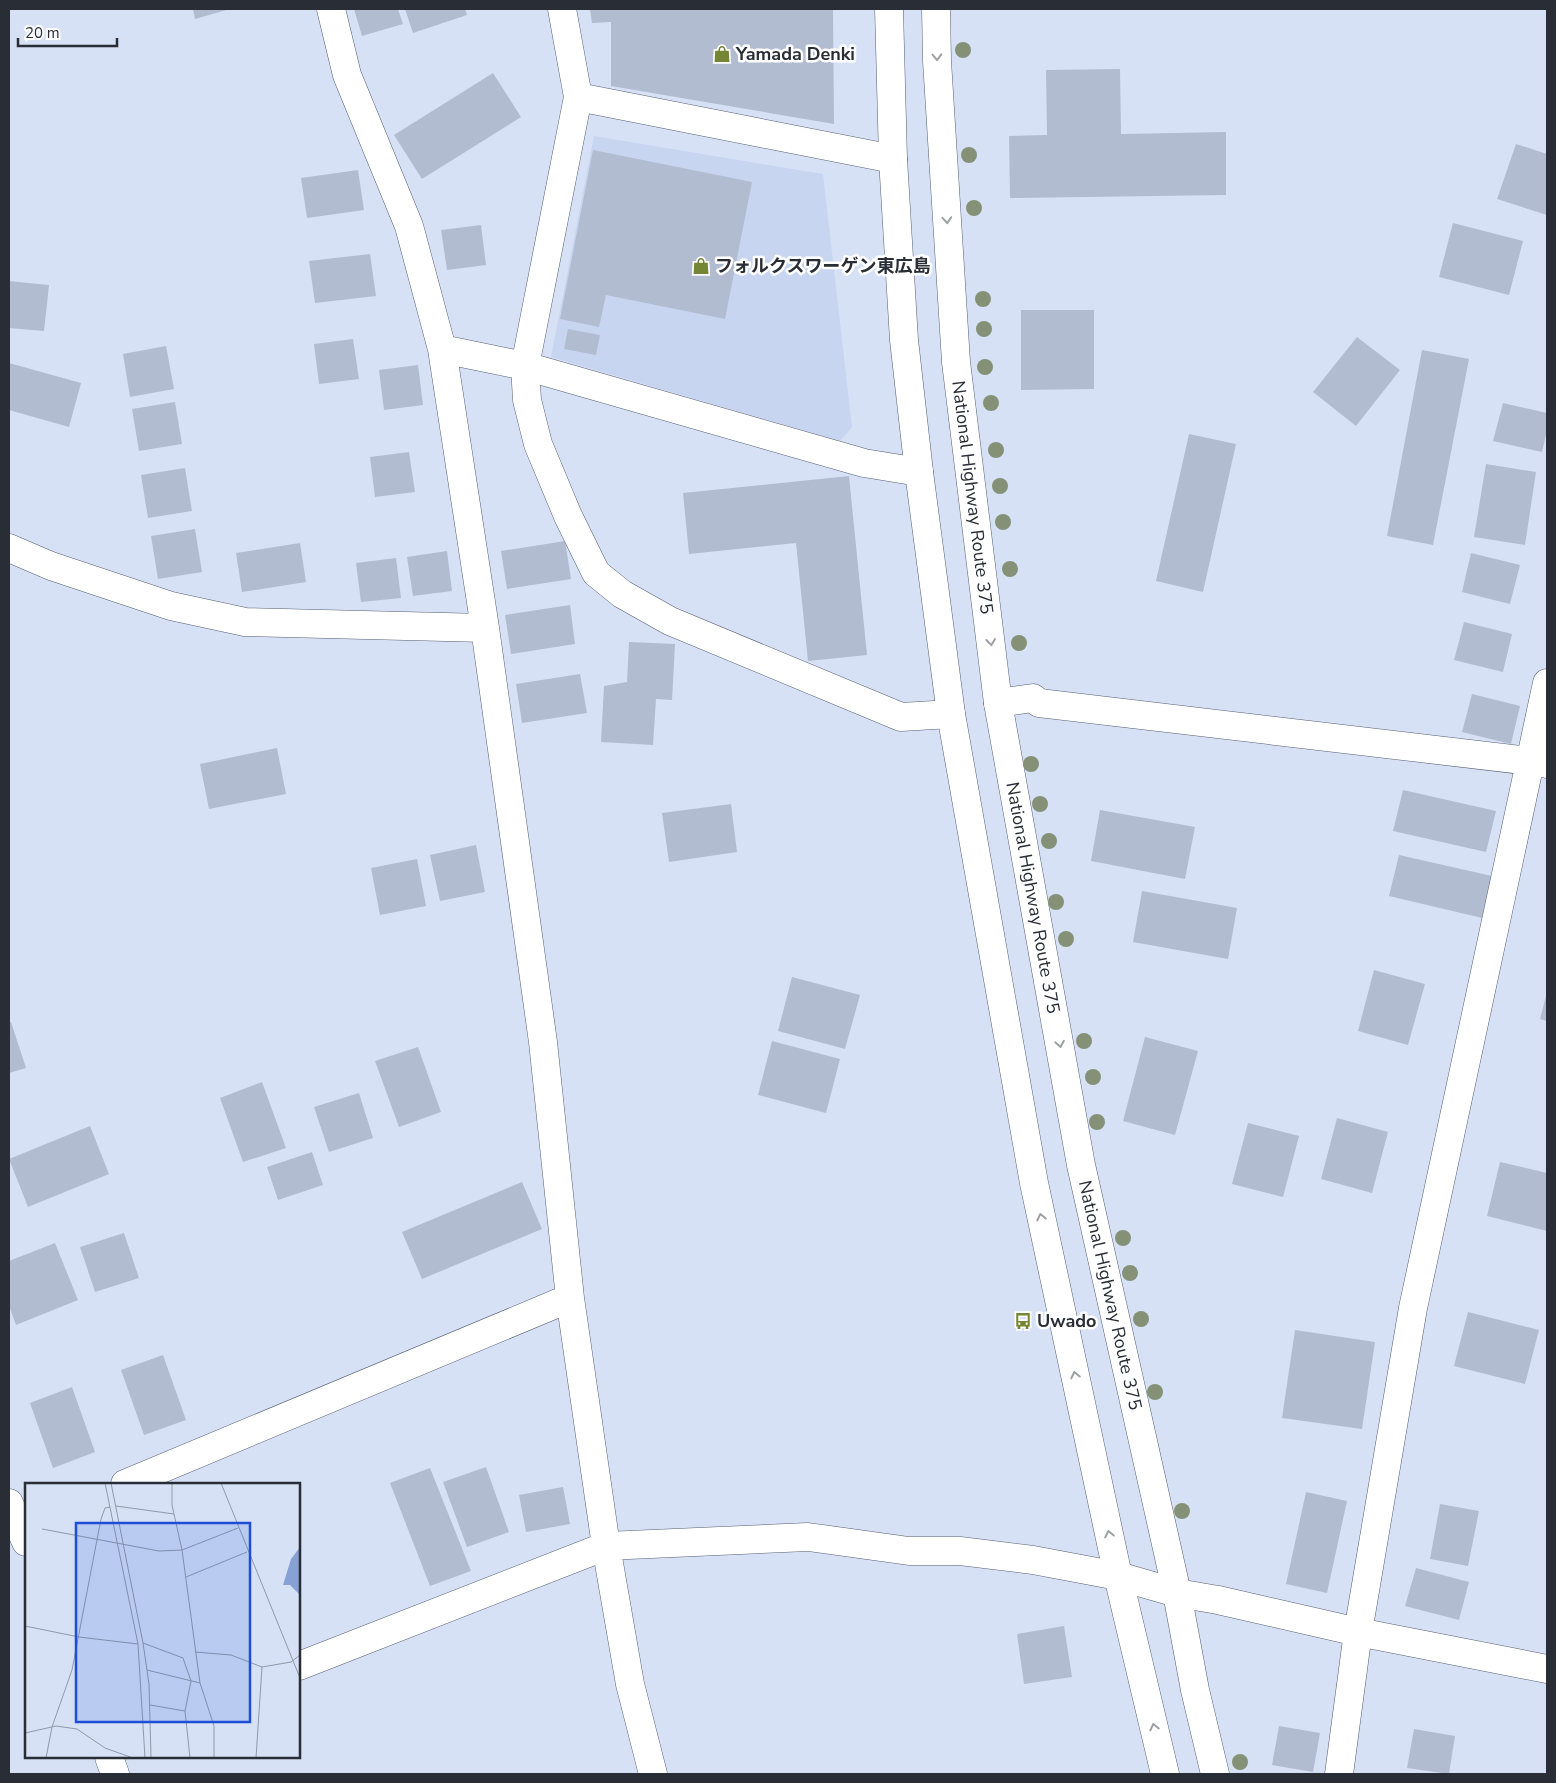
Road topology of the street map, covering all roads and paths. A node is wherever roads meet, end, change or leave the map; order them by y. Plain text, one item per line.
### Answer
1 (331, 9) edge
2 (562, 9) edge
3 (889, 9) edge
4 (936, 9) edge
5 (578, 98) junction
6 (893, 159) junction
7 (442, 349) junction
8 (525, 366) junction
9 (919, 472) junction
10 (9, 548) edge
11 (485, 628) junction
12 (1547, 683) edge
13 (998, 703) junction
14 (951, 714) junction
15 (1539, 762) edge
16 (570, 1298) junction
17 (127, 1483) edge
18 (9, 1503) edge
19 (24, 1532) edge
20 (606, 1546) junction
21 (1118, 1576) junction
22 (1177, 1593) junction
23 (1358, 1632) junction
24 (300, 1666) edge
25 (1547, 1669) edge
26 (109, 1758) edge
27 (116, 1774) edge
28 (653, 1774) edge
29 (1165, 1774) edge
30 (1215, 1774) edge
31 (1338, 1774) edge

1 - 7 main road
2 - 5 main road
3 - 6 main road
4 -> 13 main road, National Highway Route 375
5 - 6 main road
5 - 8 main road
6 - 9 main road
7 - 8 main road
7 - 11 main road
8 - 9 main road
8 - 14 main road
9 - 14 main road
10 - 11 main road
11 - 16 main road
12 - 15 main road
13 - 15 main road
13 -> 22 main road, National Highway Route 375
21 -> 14 main road
15 - 23 main road
16 - 17 main road
16 - 20 main road
18 - 19 main road
20 - 21 main road
20 - 24 main road
20 - 28 main road
21 - 22 main road
29 -> 21 main road
22 - 23 main road
22 - 30 main road, National Highway Route 375
23 - 25 main road
23 - 31 main road
26 - 27 main road

